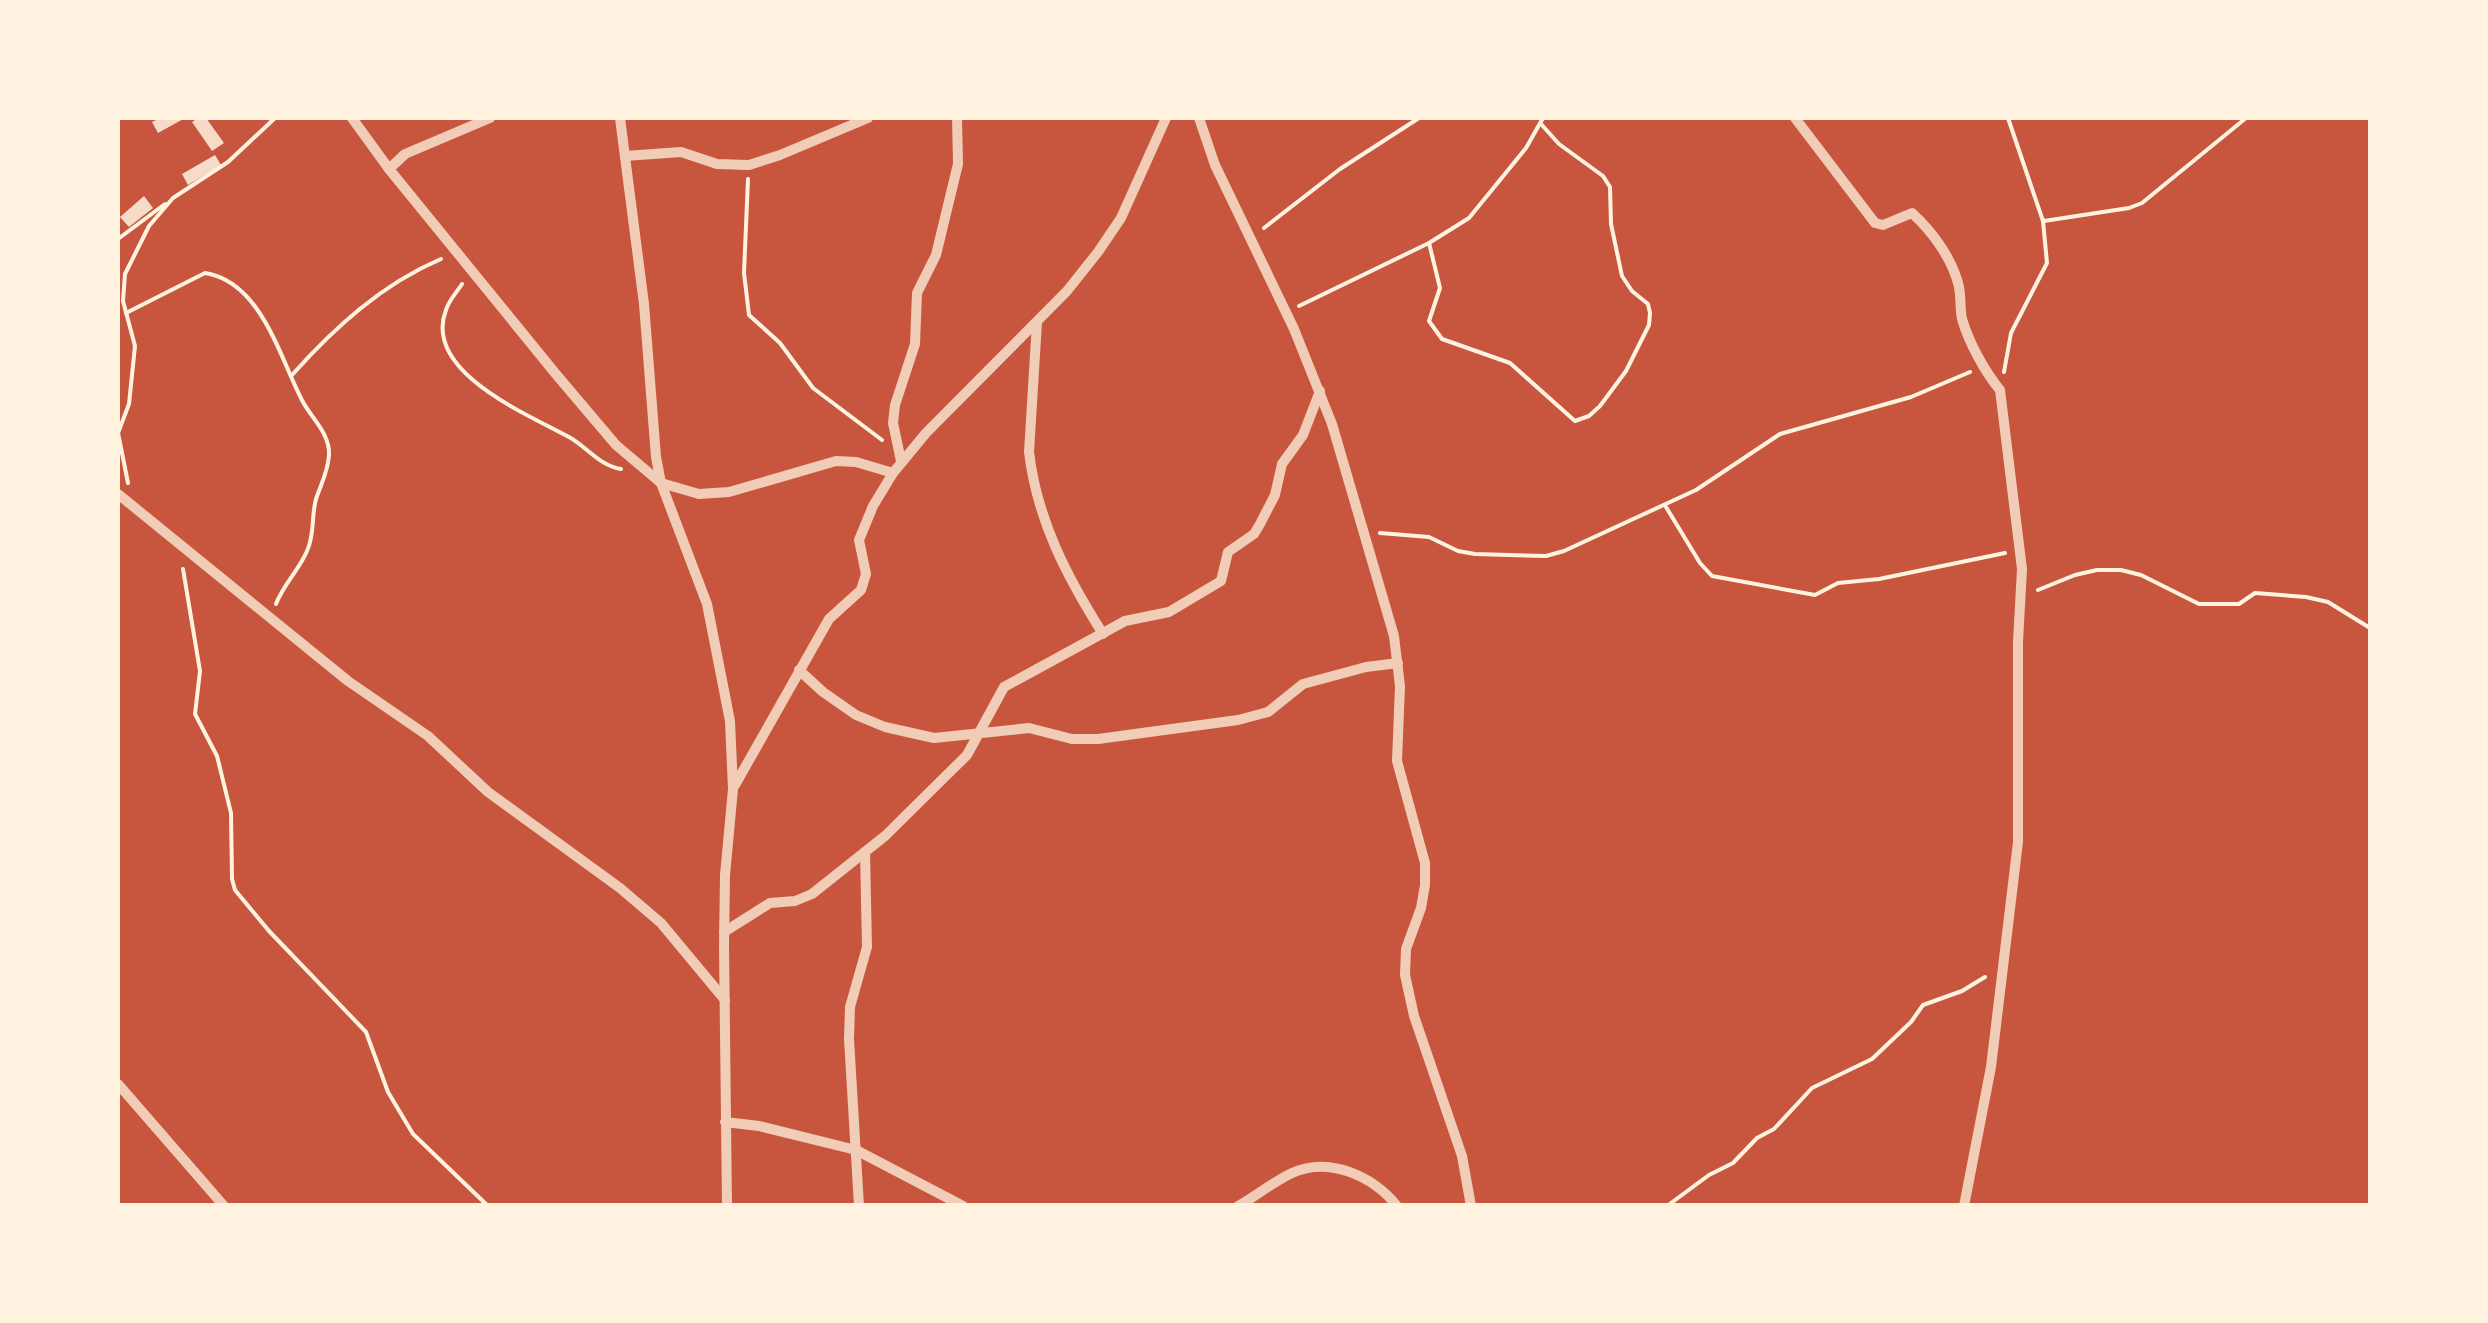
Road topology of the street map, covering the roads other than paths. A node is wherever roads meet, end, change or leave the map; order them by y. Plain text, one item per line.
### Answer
1 (352, 118) edge
2 (490, 118) edge
3 (620, 118) edge
4 (868, 118) edge
5 (957, 118) edge
6 (1166, 118) edge
7 (1199, 118) edge
8 (1794, 118) edge
9 (625, 156) junction
10 (389, 170) junction
11 (1037, 322) junction
12 (1320, 391) junction
13 (900, 456) junction
14 (893, 472) junction
15 (661, 483) junction
16 (118, 494) edge
17 (1102, 634) junction
18 (1398, 663) junction
19 (799, 670) junction
20 (982, 732) junction
21 (733, 789) junction
22 (865, 852) junction
23 (724, 932) junction
24 (726, 1001) junction
25 (118, 1084) edge
26 (724, 1122) junction
27 (856, 1150) junction
28 (224, 1206) edge
29 (728, 1206) edge
30 (860, 1206) edge
31 (963, 1206) edge
32 (1238, 1206) edge
33 (1397, 1206) edge
34 (1471, 1206) edge
35 (1964, 1206) edge

1 - 10 street
2 - 10 street
3 - 9 street
4 - 9 street
5 - 13 street
6 - 11 street
7 - 12 street
8 - 35 street
9 - 15 street
10 - 15 street
11 - 13 street
11 - 17 street
12 - 17 street
12 - 18 street
13 - 14 street
14 - 15 street
14 - 19 street
15 - 21 street
16 - 24 street
17 - 20 street
18 - 20 street
18 - 34 street
19 - 20 street
19 - 21 street
20 - 22 street
21 - 23 street
22 - 23 street
22 - 27 street
23 - 24 street
24 - 26 street
25 - 28 street
26 - 27 street
26 - 29 street
27 - 30 street
27 - 31 street
32 - 33 street

